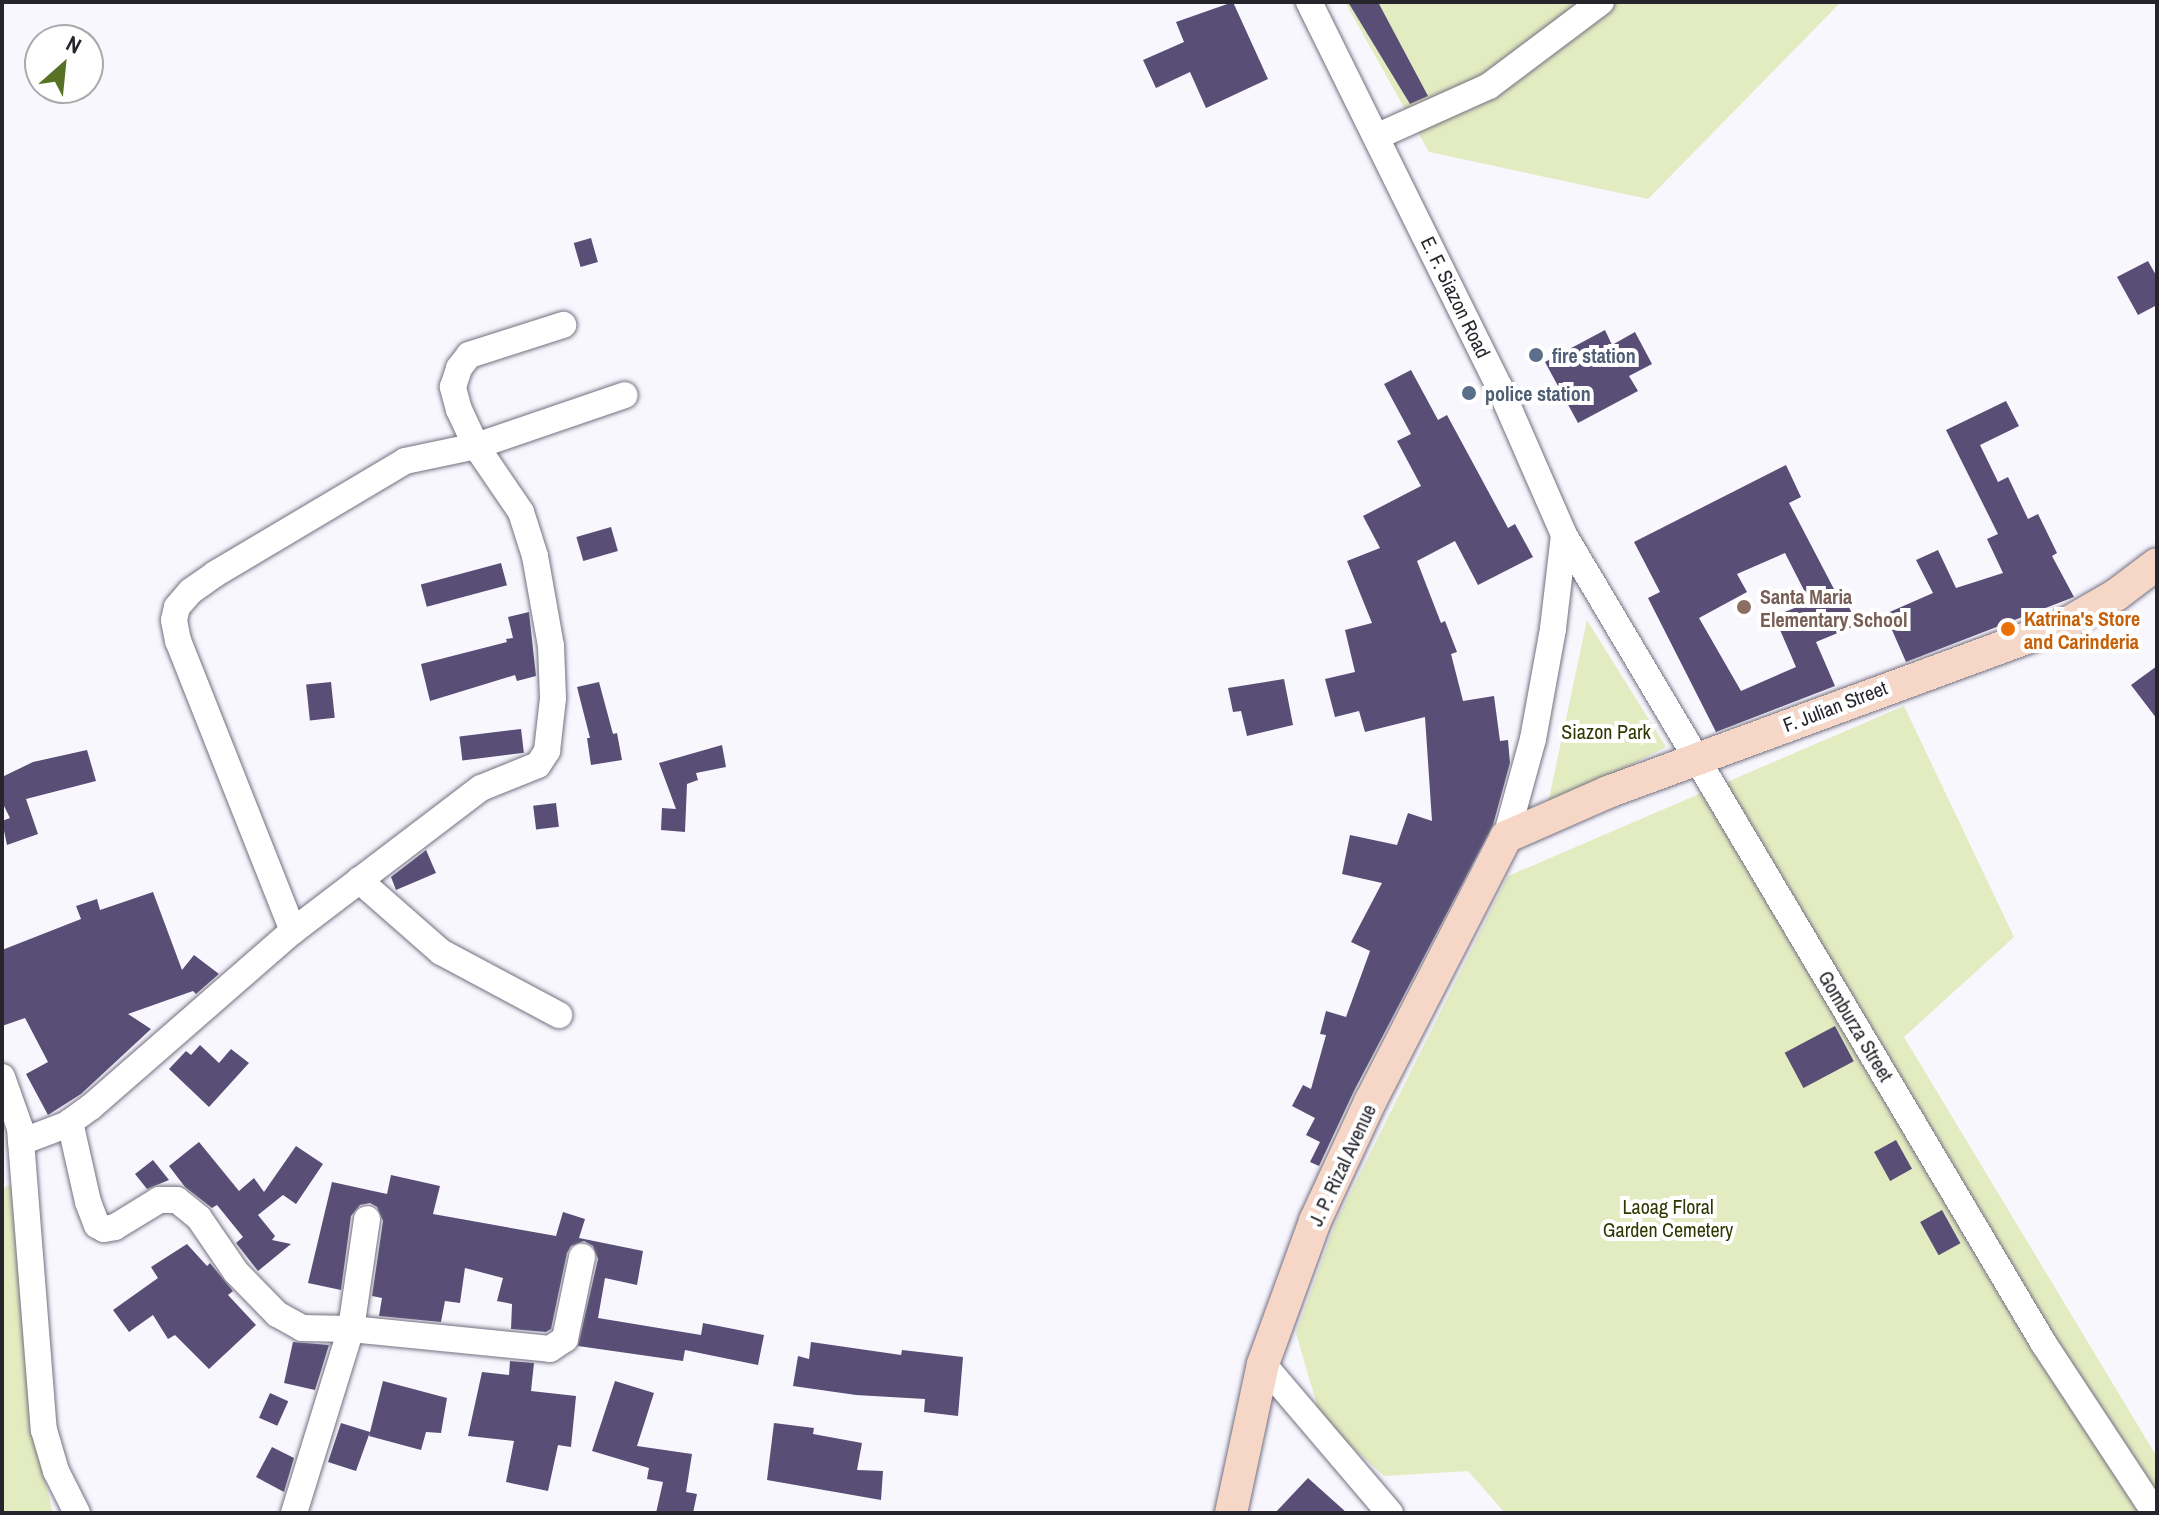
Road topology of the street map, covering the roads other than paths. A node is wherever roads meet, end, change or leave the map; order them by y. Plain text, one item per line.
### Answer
1 (1309, 2) edge
2 (1601, 2) edge
3 (1378, 136) junction
4 (563, 325) dead end
5 (625, 395) dead end
6 (476, 446) junction
7 (1564, 535) junction
8 (2157, 564) edge
9 (1697, 759) junction
10 (1506, 837) junction
11 (359, 880) junction
12 (293, 931) junction
13 (559, 1015) dead end
14 (2, 1077) edge
15 (70, 1122) junction
16 (21, 1142) junction
17 (367, 1219) dead end
18 (582, 1257) dead end
19 (351, 1329) junction
20 (1263, 1364) junction
21 (77, 1513) edge
22 (294, 1513) edge
23 (1231, 1513) edge
24 (1390, 1513) edge
25 (2155, 1513) edge

1 - 3 street, E. F. Siazon Road
2 - 3 street
3 - 7 street, E. F. Siazon Road
4 - 6 street
5 - 6 street
6 - 11 street
6 - 12 street
7 - 9 street, Gomburza Street
7 - 10 street, E. F. Siazon Road
8 - 9 main road, F. Julian Street
9 - 10 main road, F. Julian Street
9 - 25 street, Gomburza Street
10 - 20 main road, J. P. Rizal Avenue
11 - 12 street
11 - 13 street
12 - 15 street
14 - 16 street
15 - 16 street
15 - 19 street
16 - 21 street
17 - 19 street
18 - 19 street
19 - 22 street
20 - 23 main road, J. P. Rizal Avenue
20 - 24 street

